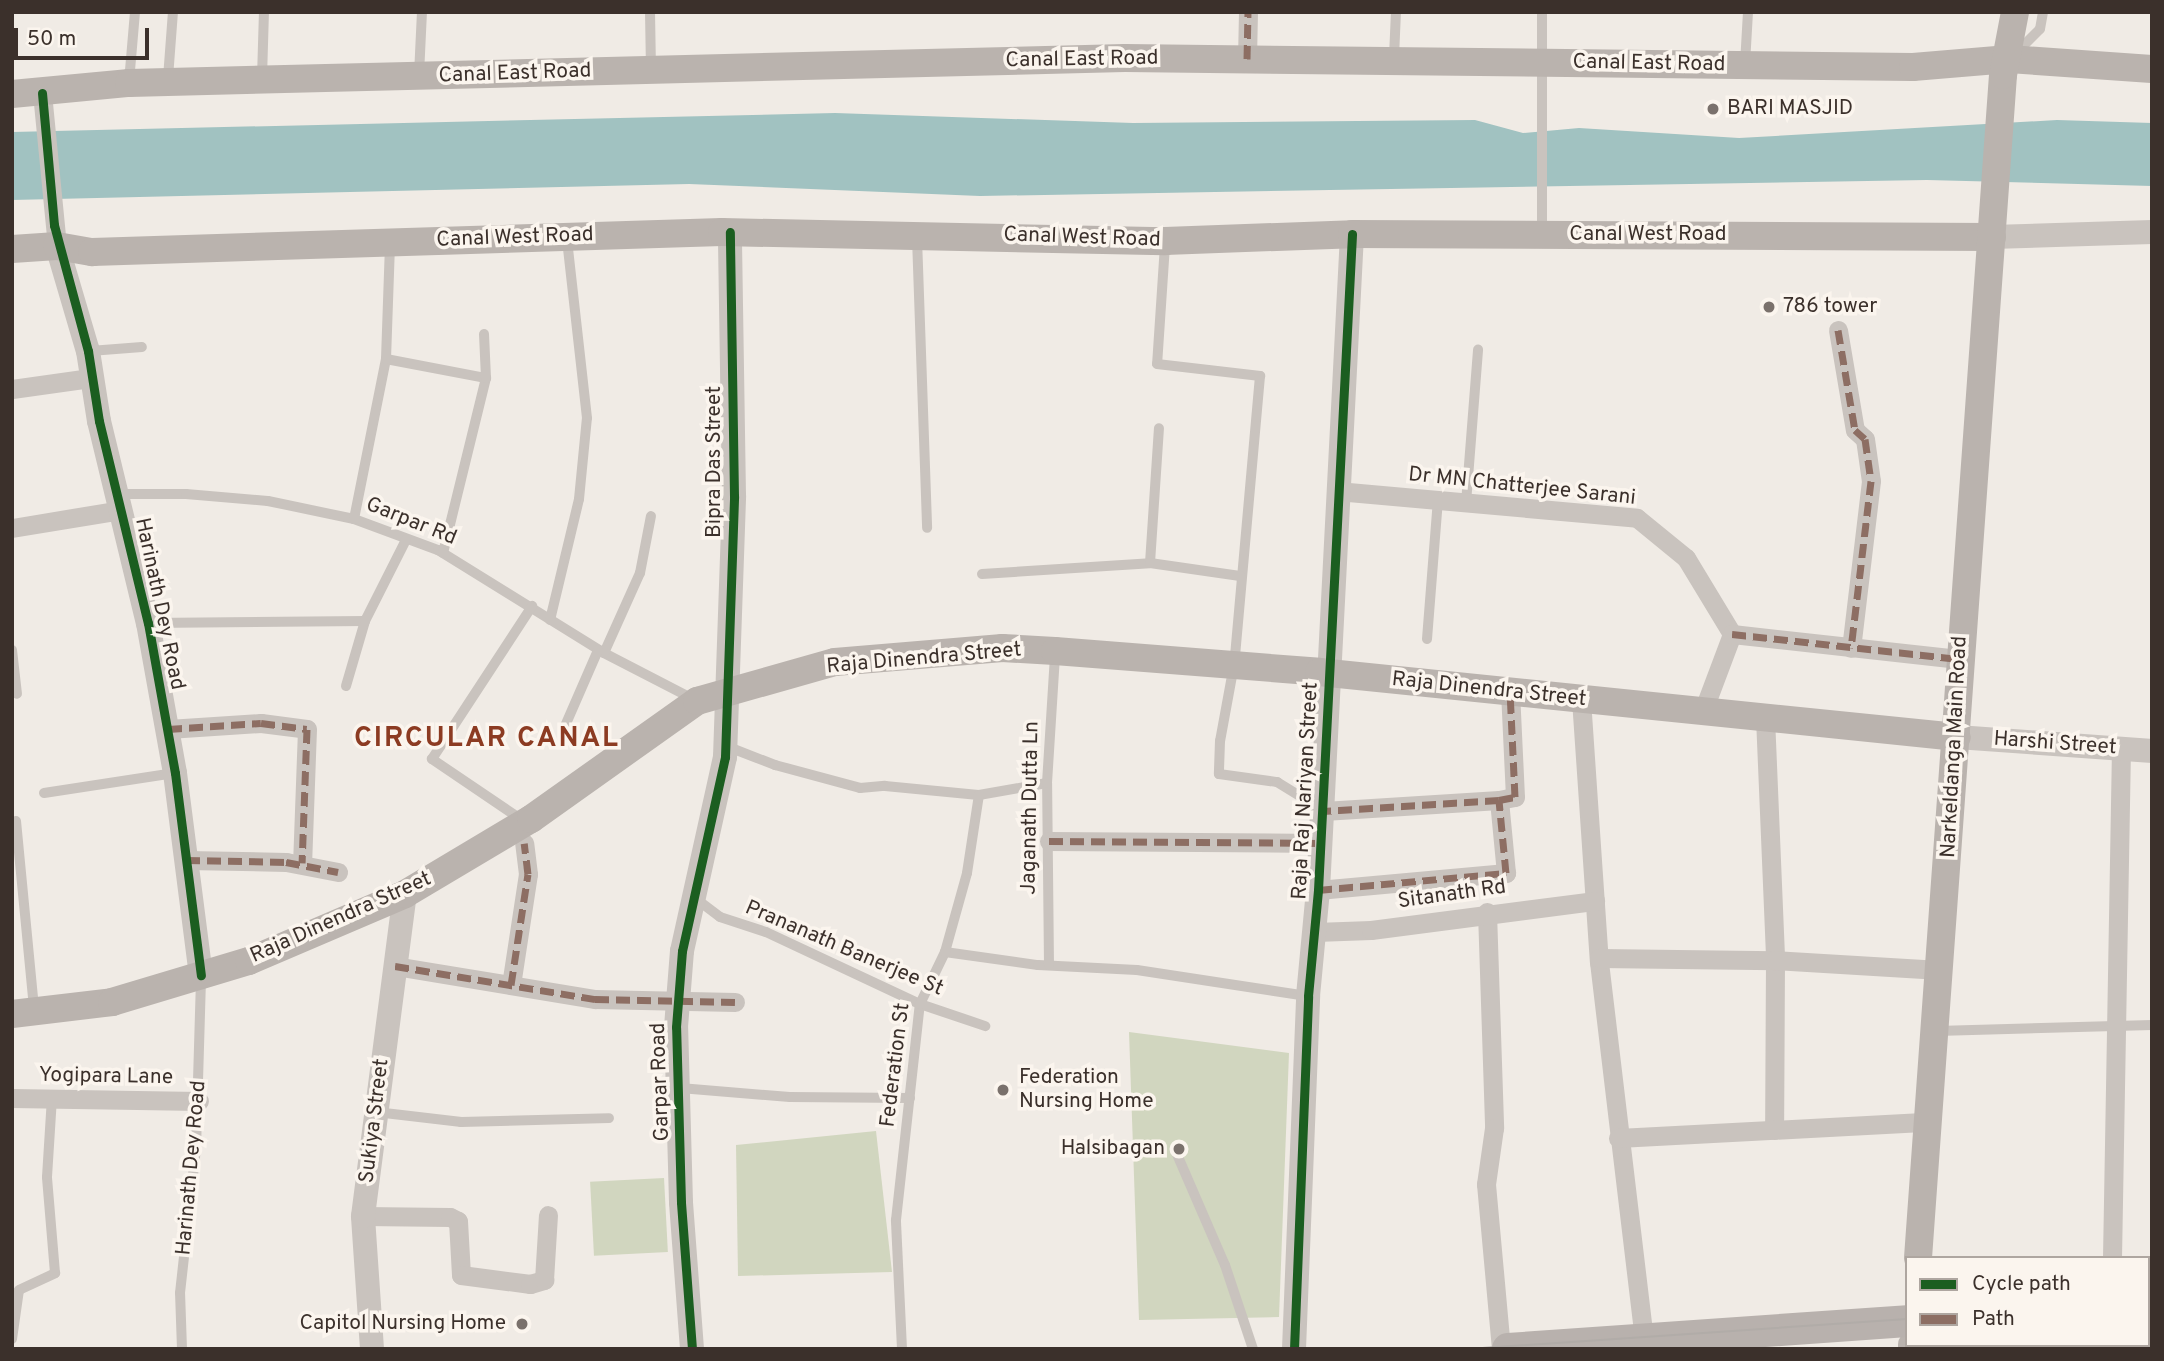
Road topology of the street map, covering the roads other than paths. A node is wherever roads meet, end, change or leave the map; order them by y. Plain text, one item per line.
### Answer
1 (135, 12) edge
2 (173, 12) edge
3 (264, 12) edge
4 (422, 12) edge
5 (650, 12) edge
6 (1248, 12) edge
7 (1396, 12) edge
8 (1542, 12) edge
9 (1748, 12) edge
10 (2015, 12) edge
11 (2043, 12) edge
12 (1247, 59) junction
13 (1394, 61) junction
14 (1540, 63) junction
15 (1745, 65) junction
16 (2006, 67) junction
17 (2152, 69) edge
18 (651, 70) junction
19 (419, 77) junction
20 (262, 80) junction
21 (168, 82) junction
22 (129, 83) junction
23 (12, 94) edge
24 (43, 107) junction
25 (1993, 224) junction
26 (730, 232) junction
27 (2152, 232) edge
28 (917, 233) junction
29 (1352, 234) junction
30 (1542, 234) junction
31 (56, 236) junction
32 (566, 237) junction
33 (1165, 241) junction
34 (390, 242) junction
35 (12, 249) edge
36 (1838, 330) dead end
37 (484, 334) dead end
38 (142, 347) dead end
39 (1478, 349) dead end
40 (88, 351) junction
41 (386, 359) junction
42 (90, 378) junction
43 (486, 378) junction
44 (12, 389) edge
45 (1159, 428) dead end
46 (1337, 491) junction
47 (1438, 500) junction
48 (119, 503) junction
49 (1466, 503) junction
50 (651, 516) dead end
51 (354, 519) junction
52 (12, 528) edge
53 (928, 528) dead end
54 (406, 540) junction
55 (443, 553) junction
56 (1150, 563) junction
57 (982, 574) dead end
58 (1240, 576) junction
59 (532, 606) junction
60 (550, 620) junction
61 (365, 621) junction
62 (148, 623) junction
63 (1732, 634) junction
64 (1427, 639) dead end
65 (1851, 648) junction
66 (12, 650) edge
67 (1055, 651) junction
68 (601, 652) junction
69 (1959, 659) junction
70 (1234, 665) junction
71 (1330, 673) junction
72 (346, 686) dead end
73 (728, 692) junction
74 (1510, 692) junction
75 (17, 694) dead end
76 (1581, 699) junction
77 (697, 701) junction
78 (1703, 711) junction
79 (1765, 717) junction
80 (565, 726) dead end
81 (168, 729) junction
82 (1958, 737) junction
83 (725, 746) junction
84 (2121, 749) junction
85 (2152, 751) edge
86 (175, 772) junction
87 (1046, 783) junction
88 (44, 793) dead end
89 (979, 795) junction
90 (1499, 800) junction
91 (1323, 811) junction
92 (16, 821) dead end
93 (525, 833) junction
94 (1049, 841) junction
95 (1320, 842) junction
96 (186, 860) junction
97 (302, 863) junction
98 (338, 872) dead end
99 (1318, 890) junction
100 (405, 894) junction
101 (694, 897) junction
102 (1595, 901) junction
103 (1487, 912) junction
104 (1314, 932) junction
105 (945, 952) junction
106 (1599, 958) junction
107 (1775, 960) junction
108 (1049, 965) junction
109 (395, 966) junction
110 (1940, 970) junction
111 (201, 975) junction
112 (511, 985) junction
113 (1308, 996) junction
114 (677, 1002) junction
115 (735, 1002) dead end
116 (920, 1004) junction
117 (23, 1013) edge
118 (2152, 1025) edge
119 (985, 1026) dead end
120 (2116, 1027) junction
121 (1936, 1031) junction
122 (680, 1088) junction
123 (12, 1098) edge
124 (52, 1098) junction
125 (910, 1098) junction
126 (199, 1101) junction
127 (376, 1112) junction
128 (609, 1118) dead end
129 (1928, 1122) junction
130 (1774, 1130) junction
131 (1618, 1138) junction
132 (1176, 1153) dead end
133 (548, 1215) dead end
134 (363, 1216) junction
135 (1918, 1256) edge
136 (2112, 1256) edge
137 (1905, 1321) edge
138 (12, 1339) edge
139 (1644, 1340) junction
140 (2028, 1347) edge
141 (182, 1349) edge
142 (372, 1349) edge
143 (692, 1349) edge
144 (902, 1349) edge
145 (1253, 1349) edge
146 (1294, 1349) edge
147 (1501, 1349) edge
148 (1508, 1349) edge
149 (2003, 1349) edge

1 - 22 lane
2 - 21 lane
3 - 20 lane
4 - 19 lane
5 - 18 lane
6 - 12 street
7 - 13 lane
8 - 14 lane
9 - 15 lane
10 - 16 main road
11 - 16 lane
12 - 13 main road, Canal East Road
12 - 18 main road, Canal East Road
13 - 14 main road, Canal East Road
14 - 15 main road, Canal East Road
14 - 30 lane
15 - 16 main road, Canal East Road
16 - 17 main road, Canal East Road
16 - 25 main road, Narkeldanga Main Road
18 - 19 main road, Canal East Road
19 - 20 main road, Canal East Road
20 - 21 main road, Canal East Road
21 - 22 main road, Canal East Road
22 - 24 main road, Canal East Road
23 - 24 main road, Canal East Road
24 - 31 street
25 - 27 street, Canal West Road
25 - 30 main road, Canal West Road
25 - 69 main road, Narkeldanga Main Road
26 - 28 main road, Canal West Road
26 - 32 main road, Canal West Road
26 - 73 street, Bipra Das Street
28 - 33 main road, Canal West Road
28 - 53 lane
29 - 30 main road, Canal West Road
29 - 33 main road, Canal West Road
29 - 46 street, Raja Raj Nariyan Street
31 - 34 main road, Canal West Road
31 - 35 main road, Canal West Road
31 - 40 street, Harinath Dey Road
32 - 34 main road, Canal West Road
32 - 60 lane
33 - 58 lane
34 - 41 lane
36 - 65 street
37 - 43 lane
38 - 40 lane
39 - 49 lane
40 - 42 street, Harinath Dey Road
41 - 43 lane
41 - 51 lane
42 - 44 street
42 - 48 street, Harinath Dey Road
43 - 55 lane
45 - 56 lane
46 - 47 street, Dr MN Chatterjee Sarani
46 - 71 street, Raja Raj Nariyan Street
47 - 49 street, Dr MN Chatterjee Sarani
47 - 64 lane
48 - 51 lane, Garpar Rd
48 - 52 street
48 - 62 street, Harinath Dey Road
49 - 63 street, Dr MN Chatterjee Sarani
50 - 68 lane
51 - 54 lane, Garpar Rd
54 - 55 lane, Garpar Rd
54 - 61 lane
55 - 59 lane, Garpar Rd
56 - 57 lane
56 - 58 lane
58 - 70 lane
59 - 60 lane, Garpar Rd
59 - 93 lane
60 - 68 lane, Garpar Rd
61 - 62 lane
61 - 72 lane
62 - 81 street, Harinath Dey Road
63 - 65 street
63 - 78 street
65 - 69 street
66 - 75 lane
67 - 70 main road, Raja Dinendra Street
67 - 73 main road, Raja Dinendra Street
67 - 87 lane, Jaganath Dutta Ln
68 - 77 lane, Garpar Rd
68 - 80 lane
69 - 82 main road, Narkeldanga Main Road
70 - 71 main road, Raja Dinendra Street
70 - 91 lane
71 - 74 main road, Raja Dinendra Street
71 - 91 street, Raja Raj Nariyan Street
73 - 77 main road, Raja Dinendra Street
73 - 83 street, Garpar Road
74 - 76 main road, Raja Dinendra Street
74 - 90 street
76 - 78 main road, Raja Dinendra Street
76 - 102 street
77 - 93 main road, Raja Dinendra Street
78 - 79 main road, Raja Dinendra Street
79 - 82 main road, Raja Dinendra Street
79 - 107 street
81 - 86 street, Harinath Dey Road
81 - 97 street
82 - 84 street, Harshi Street
82 - 110 main road, Narkeldanga Main Road
83 - 89 lane
83 - 101 street, Garpar Road
84 - 85 street, Harshi Street
84 - 120 street
86 - 88 lane
86 - 96 street, Harinath Dey Road
87 - 89 lane
87 - 94 lane, Jaganath Dutta Ln
89 - 105 lane, Federation St
90 - 91 street
90 - 99 street
91 - 95 street, Raja Raj Nariyan Street
92 - 117 lane
93 - 100 main road, Raja Dinendra Street
93 - 112 street
94 - 95 street
94 - 108 lane, Jaganath Dutta Ln
95 - 99 street, Raja Raj Nariyan Street
96 - 97 street
96 - 111 street, Harinath Dey Road
97 - 98 street
99 - 104 street, Raja Raj Nariyan Street
100 - 109 street, Sukiya Street
100 - 111 main road, Raja Dinendra Street
101 - 114 street, Garpar Road
101 - 116 lane, Prananath Banerjee St
102 - 103 street, Sitanath Rd
102 - 106 street
103 - 104 street, Sitanath Rd
103 - 147 street
104 - 113 street, Raja Raj Nariyan Street
105 - 108 lane
105 - 116 lane, Federation St
106 - 107 street
106 - 131 street
107 - 110 street
107 - 130 street
108 - 113 lane
109 - 112 street
109 - 127 street, Sukiya Street
110 - 121 main road, Narkeldanga Main Road
111 - 117 main road, Raja Dinendra Street
111 - 126 lane, Harinath Dey Road
112 - 114 street
113 - 146 street, Raja Raj Nariyan Street
114 - 115 street
114 - 122 street, Garpar Road
116 - 119 lane, Prananath Banerjee St
116 - 125 lane, Federation St
118 - 120 lane
120 - 121 lane
120 - 136 street
121 - 129 main road, Narkeldanga Main Road
122 - 125 lane
122 - 143 street, Garpar Road
123 - 124 street, Yogipara Lane
124 - 126 street, Yogipara Lane
124 - 138 lane
125 - 144 lane, Federation St
126 - 141 lane, Harinath Dey Road
127 - 128 lane
127 - 134 street, Sukiya Street
129 - 130 street
129 - 135 main road, Narkeldanga Main Road
130 - 131 street
131 - 139 street
132 - 145 lane
133 - 134 street
134 - 142 street, Sukiya Street
137 - 139 main road
139 - 148 main road
140 - 149 main road

